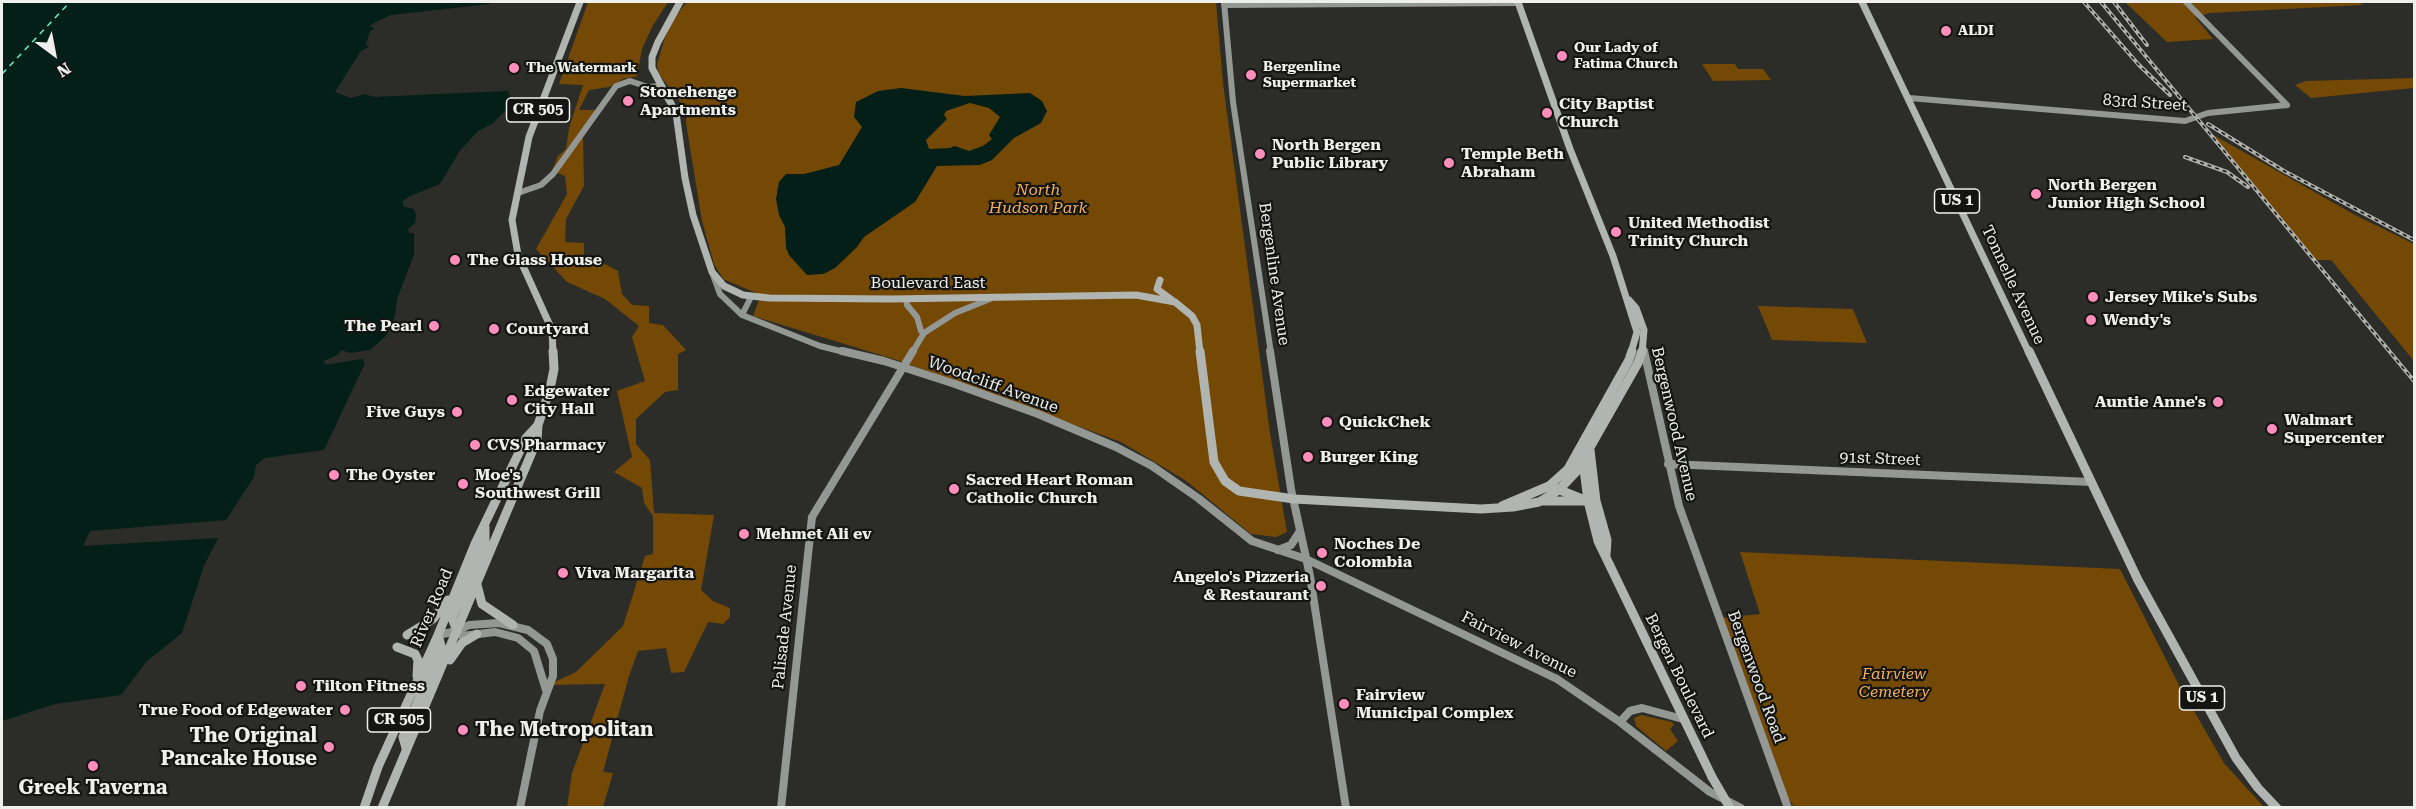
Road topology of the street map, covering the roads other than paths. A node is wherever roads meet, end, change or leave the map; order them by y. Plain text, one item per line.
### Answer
1 (580, 2) edge
2 (680, 2) edge
3 (1327, 2) edge
4 (1518, 2) edge
5 (1862, 2) edge
6 (2186, 2) edge
7 (1224, 3) edge
8 (660, 86) junction
9 (1909, 98) junction
10 (518, 193) junction
11 (712, 272) junction
12 (1160, 279) dead end
13 (752, 297) junction
14 (993, 298) junction
15 (906, 299) junction
16 (1629, 300) junction
17 (1175, 302) junction
18 (742, 315) junction
19 (1636, 332) junction
20 (924, 333) junction
21 (1642, 345) junction
22 (902, 367) junction
23 (538, 425) junction
24 (1586, 449) junction
25 (1583, 462) junction
26 (1668, 464) junction
27 (2091, 482) junction
28 (1549, 486) junction
29 (1559, 490) junction
30 (1294, 499) junction
31 (1592, 501) junction
32 (1539, 502) junction
33 (1502, 506) junction
34 (485, 526) junction
35 (1300, 531) junction
36 (1263, 545) joint
37 (1278, 550) junction
38 (1304, 554) junction
39 (1696, 557) joint
40 (458, 584) junction
41 (477, 584) junction
42 (513, 625) junction
43 (457, 631) junction
44 (477, 634) junction
45 (407, 635) dead end
46 (438, 635) junction
47 (398, 647) dead end
48 (416, 681) junction
49 (436, 681) junction
50 (546, 690) junction
51 (1683, 719) junction
52 (1620, 722) junction
53 (406, 748) junction
54 (364, 807) edge
55 (382, 807) edge
56 (520, 807) edge
57 (781, 807) edge
58 (1346, 807) edge
59 (1730, 807) edge
60 (1741, 807) edge
61 (1788, 807) edge
62 (2277, 807) edge

1 - 10 main road, River Road / CR 505
2 - 8 main road
3 - 7 street
4 - 7 street
4 - 16 main road
5 - 9 main road, Tonnelle Avenue / US 1
6 - 9 street, 83rd Street
7 - 30 street, Bergenline Avenue
8 - 10 street
8 - 11 main road
9 - 27 main road, Tonnelle Avenue / US 1
10 - 23 main road, River Road / CR 505
11 - 13 main road, Boulevard East
11 - 18 street, Woodcliff Avenue
12 - 17 main road
13 - 15 main road, Boulevard East
13 - 18 street
14 - 15 main road, Boulevard East
14 - 17 main road, Boulevard East
14 - 20 street
15 - 20 street
16 - 19 main road
16 - 21 main road
17 - 30 main road
18 - 22 street, Woodcliff Avenue
19 - 21 street, Bergenwood Avenue
19 - 24 main road
20 - 22 street, Palisade Avenue
21 - 24 main road
21 - 26 street, Bergenwood Avenue
22 - 36 street, Woodcliff Avenue
22 - 57 street, Palisade Avenue
23 - 34 main road, River Road / CR 505
23 - 41 main road, River Road / CR 505
24 - 25 main road
24 - 28 main road
24 - 31 main road, Bergen Boulevard
25 - 29 main road
25 - 31 main road, Bergen Boulevard
26 - 27 street, 91st Street
26 - 39 street, Bergenwood Avenue
27 - 62 main road, Tonnelle Avenue / US 1
28 - 29 main road
28 - 33 main road
29 - 31 main road
29 - 32 main road
30 - 33 main road
30 - 35 street, Bergenline Avenue
31 - 32 main road
31 - 51 main road, Bergen Boulevard
32 - 33 main road
34 - 40 main road, River Road / CR 505
34 - 43 main road
35 - 37 street
35 - 38 street, Bergenline Avenue
36 - 37 street, Fairview Avenue
37 - 38 street, Fairview Avenue
38 - 52 street, Fairview Avenue
38 - 58 street, Bergenline Avenue
39 - 61 street, Bergenwood Road
40 - 45 main road
40 - 46 main road, River Road / CR 505
41 - 42 main road
41 - 43 main road, River Road / CR 505
42 - 43 street
42 - 50 street
43 - 44 street
43 - 46 street
43 - 49 main road, River Road / CR 505
44 - 49 main road
44 - 50 street
46 - 48 main road, River Road / CR 505
46 - 53 main road
47 - 48 main road
48 - 54 main road, River Road / CR 505
49 - 53 main road, River Road / CR 505
50 - 56 street
51 - 52 street
51 - 59 main road, Bergen Boulevard, bridge
52 - 60 street, Fairview Avenue
53 - 55 main road, River Road / CR 505

